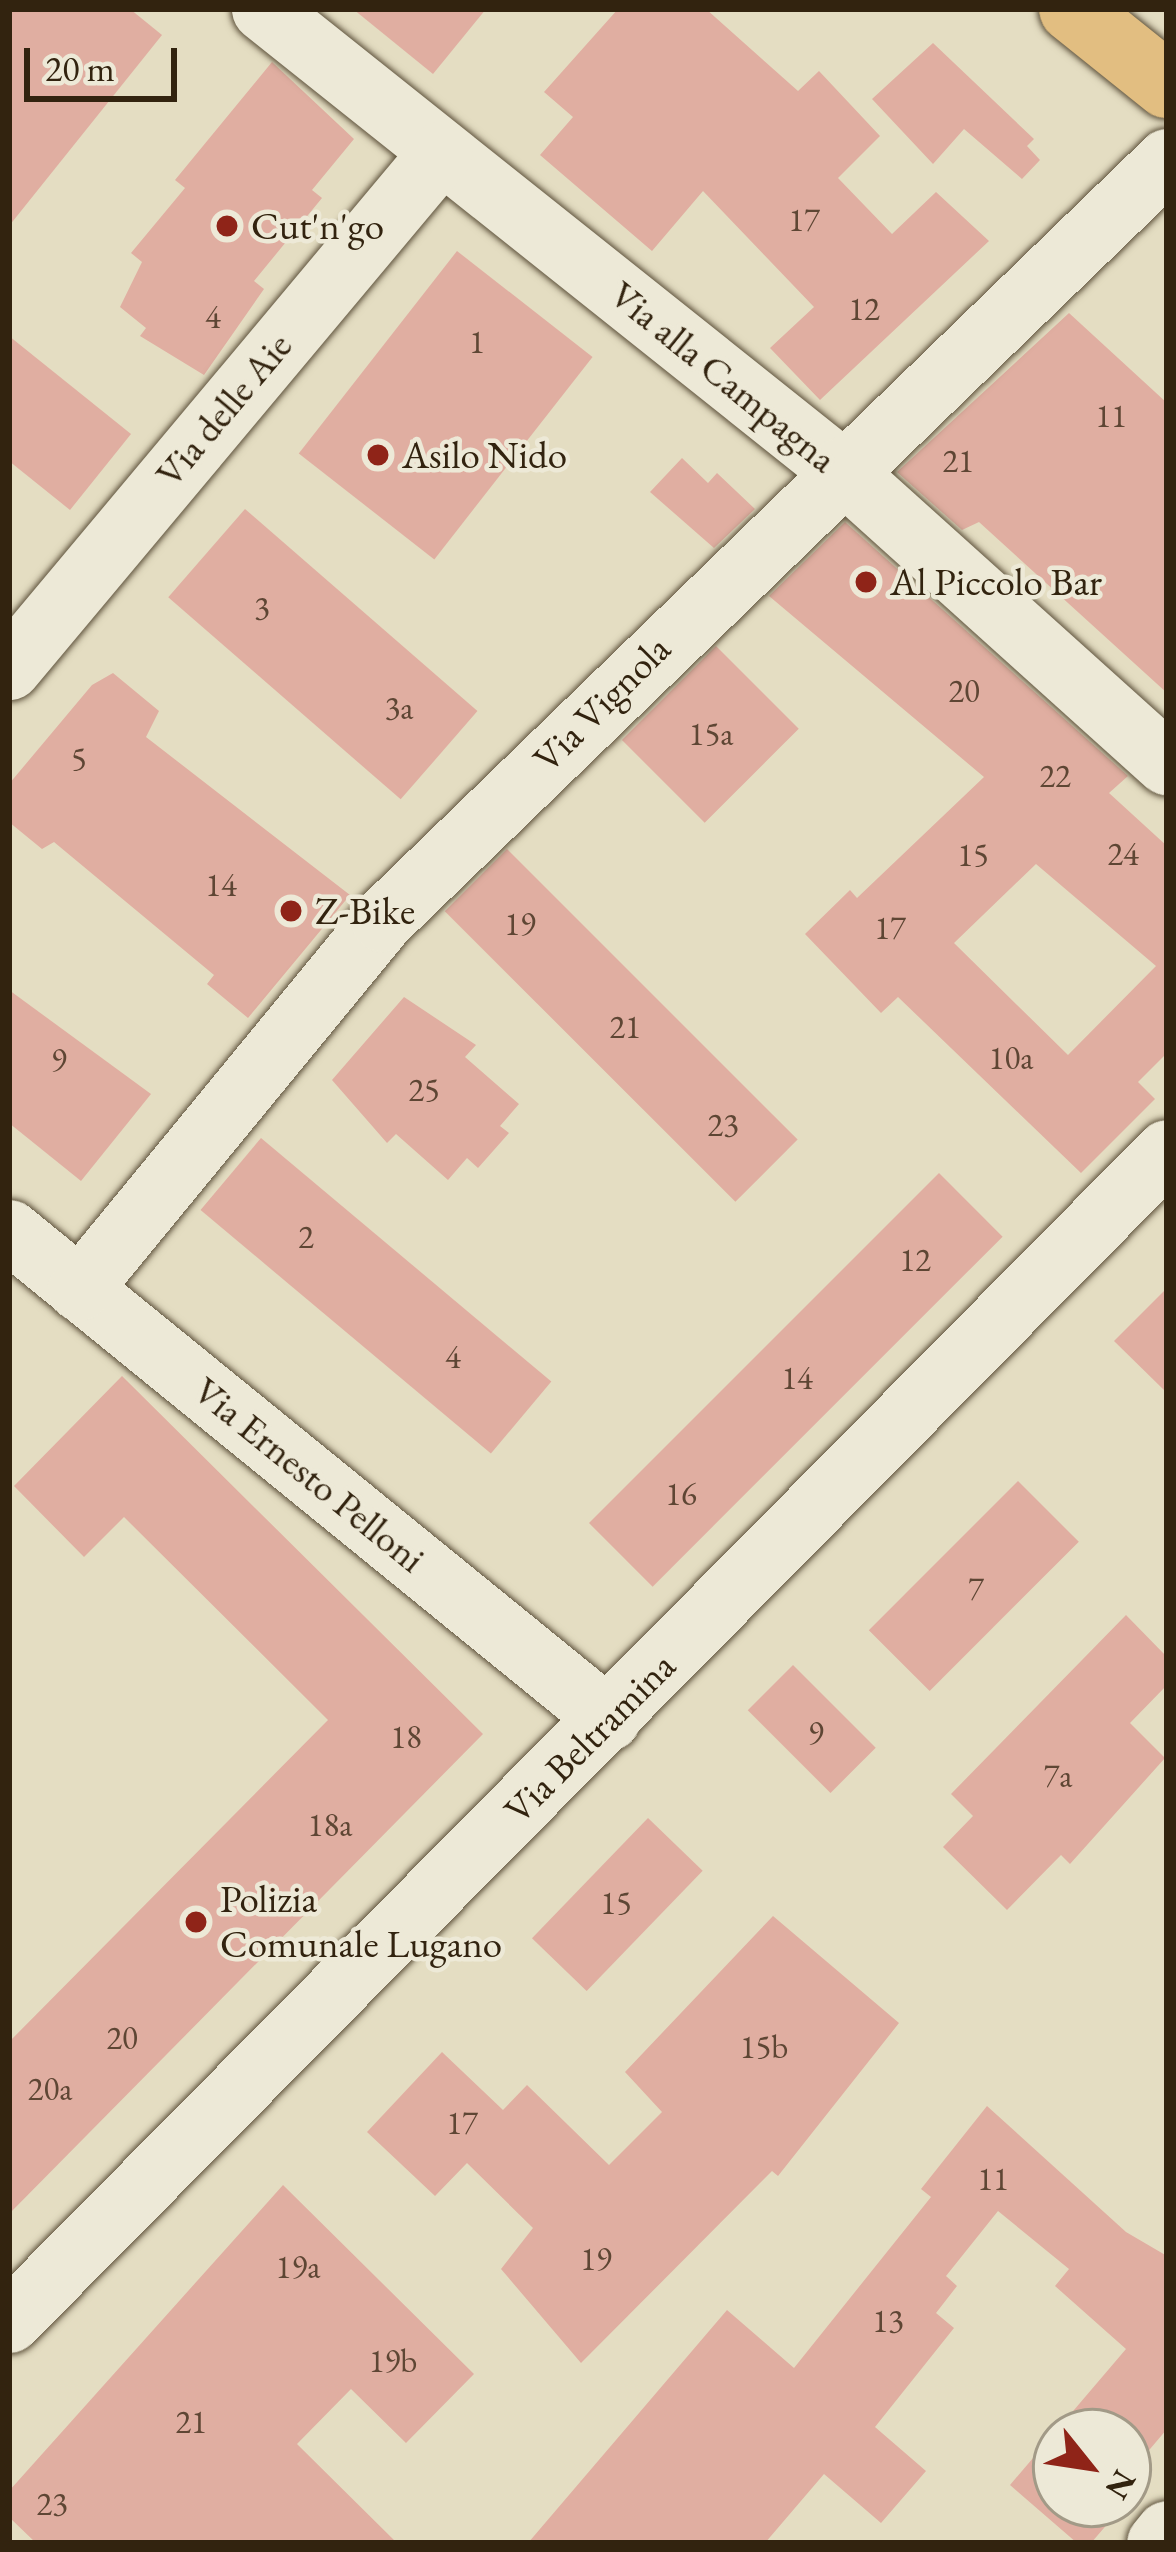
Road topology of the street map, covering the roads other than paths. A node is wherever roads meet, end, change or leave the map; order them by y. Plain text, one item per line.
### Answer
1 (263, 9) edge
2 (1072, 9) edge
3 (1167, 85) edge
4 (440, 153) junction
5 (1167, 160) edge
6 (840, 469) junction
7 (9, 668) edge
8 (1167, 763) edge
9 (1167, 1151) edge
10 (9, 1231) edge
11 (79, 1288) junction
12 (609, 1719) junction
13 (9, 2321) edge
14 (1167, 2532) edge
15 (1158, 2543) edge

1 - 4 street, Via alla Campagna
2 - 3 main road
4 - 6 street, Via alla Campagna
4 - 7 street, Via delle Aie
5 - 6 street, Via Vignola
6 - 8 street, Via alla Campagna
6 - 11 street, Via Vignola
9 - 12 street, Via Beltramina
10 - 11 street, Via Ernesto Pelloni
11 - 12 street, Via Ernesto Pelloni
12 - 13 street, Via Beltramina
14 - 15 street

